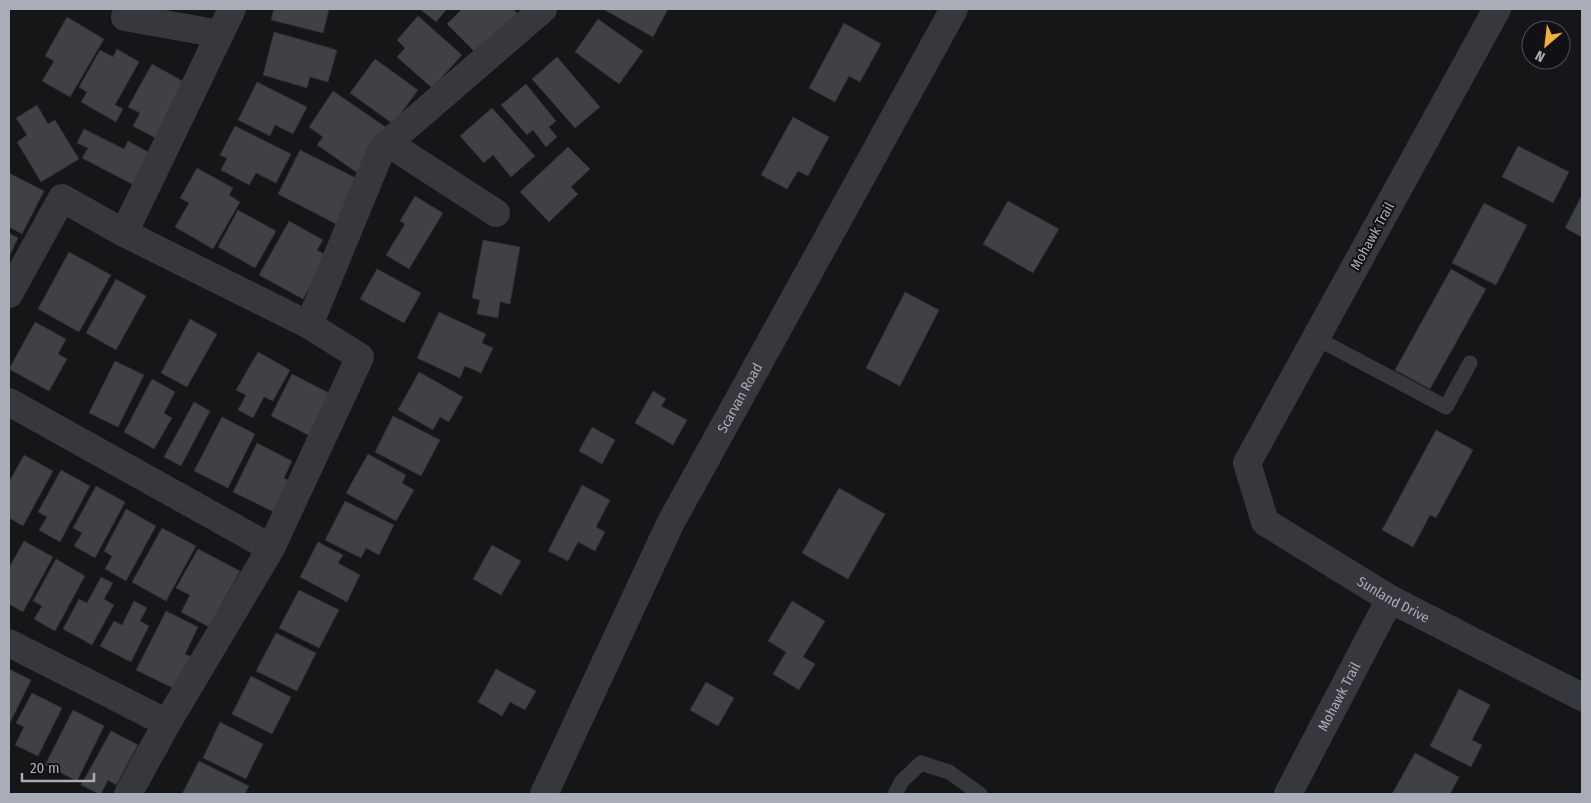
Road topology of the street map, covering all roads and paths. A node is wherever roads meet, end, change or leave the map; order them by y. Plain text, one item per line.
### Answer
1 (232, 9) edge
2 (543, 9) edge
3 (954, 9) edge
4 (1497, 9) edge
5 (125, 17) dead end
6 (220, 34) junction
7 (388, 143) junction
8 (496, 213) dead end
9 (124, 232) junction
10 (9, 294) edge
11 (309, 325) junction
12 (1316, 338) junction
13 (1470, 363) dead end
14 (9, 402) edge
15 (1247, 463) joint
16 (271, 548) junction
17 (1390, 599) junction
18 (9, 643) edge
19 (1582, 698) edge
20 (167, 723) junction
21 (128, 794) edge
22 (544, 794) edge
23 (896, 794) edge
24 (980, 794) edge
25 (1288, 794) edge

1 - 6 street
2 - 7 street
3 - 22 street, Scarvan Road
4 - 12 street, Mohawk Trail
5 - 6 street
6 - 9 street
7 - 8 street
7 - 11 street
9 - 10 street
9 - 11 street
11 - 16 street
12 - 13 lane
12 - 15 street, Mohawk Trail
14 - 16 street
15 - 17 street, Sunland Drive
16 - 20 street
17 - 19 street, Sunland Drive
17 - 25 street, Mohawk Trail
18 - 20 street
20 - 21 street
23 - 24 lane

